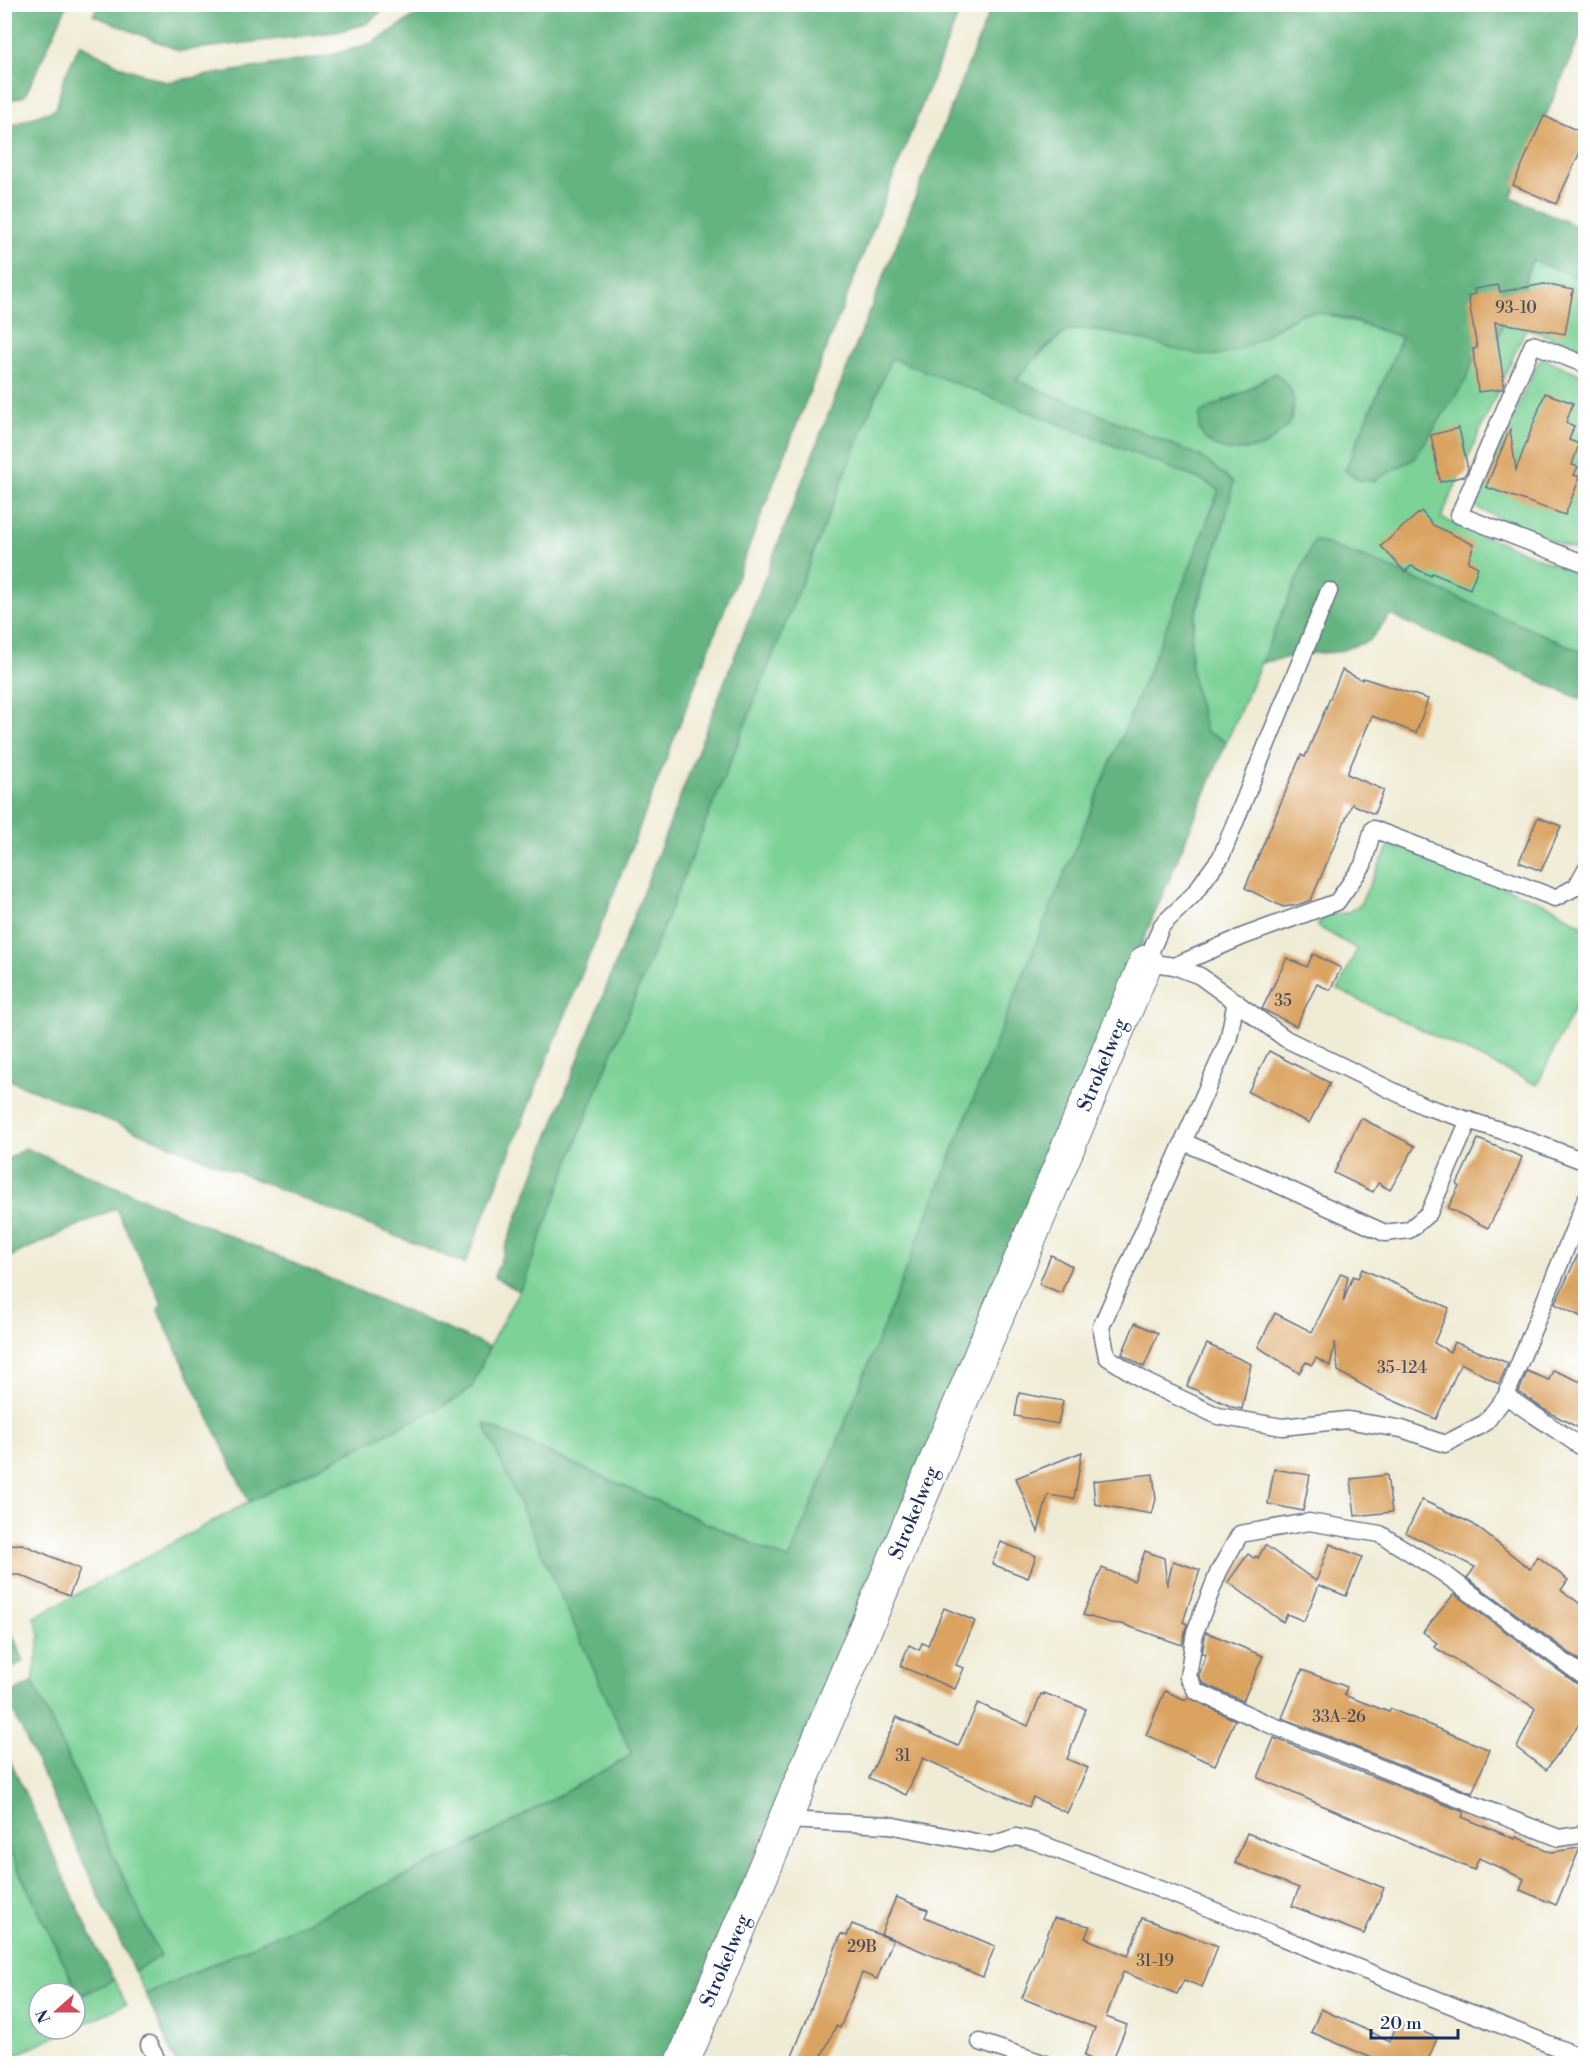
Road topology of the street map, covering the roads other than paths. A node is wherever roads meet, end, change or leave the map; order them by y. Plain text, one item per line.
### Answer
1 (1586, 365) edge
2 (1586, 564) edge
3 (1329, 591) dead end
4 (1586, 869) edge
5 (1160, 964) junction
6 (1236, 1001) junction
7 (1469, 1120) junction
8 (1184, 1142) junction
9 (1586, 1162) edge
10 (1586, 1199) edge
11 (1506, 1396) junction
12 (1586, 1450) edge
13 (1586, 1678) edge
14 (785, 1820) junction
15 (1586, 1834) edge
16 (980, 2042) dead end
17 (149, 2045) dead end
18 (1586, 2060) edge
19 (159, 2064) edge
20 (682, 2064) edge
21 (1046, 2064) edge

1 - 2 lane
3 - 5 lane
4 - 5 lane
5 - 6 lane
5 - 14 street, Strokelweg
6 - 7 lane
6 - 8 lane
7 - 8 lane
7 - 9 lane
8 - 11 lane
10 - 11 lane
11 - 12 lane
13 - 15 lane
14 - 18 lane
14 - 20 street, Strokelweg
16 - 21 lane
17 - 19 lane

